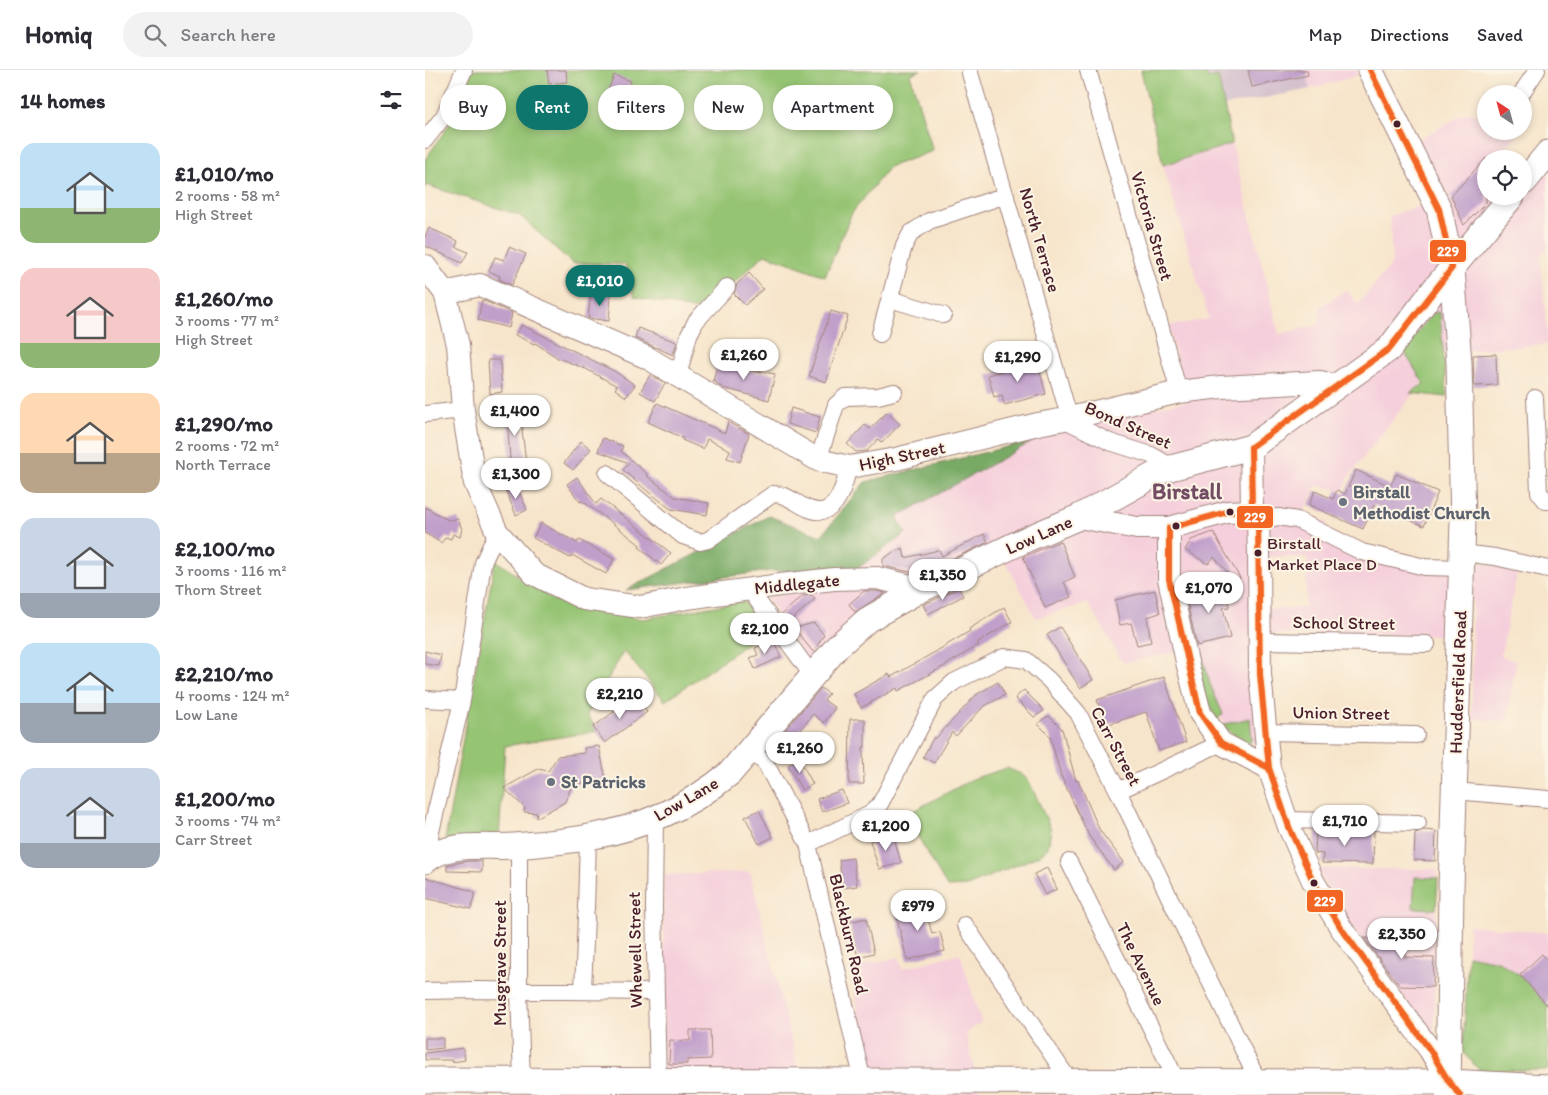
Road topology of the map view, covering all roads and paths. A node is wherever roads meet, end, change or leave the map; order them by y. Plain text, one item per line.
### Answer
1 (464, 70) edge
2 (1088, 70) edge
3 (1370, 70) edge
4 (1537, 70) edge
5 (970, 74) dead end
6 (457, 85) edge
7 (1527, 85) edge
8 (425, 116) edge
9 (440, 116) edge
10 (440, 121) edge
11 (425, 140) edge
12 (1548, 153) edge
13 (1532, 172) edge
14 (1006, 195) junction
15 (1504, 205) edge
16 (425, 266) edge
17 (1452, 268) junction
18 (727, 287) dead end
19 (445, 293) junction
20 (890, 299) junction
21 (943, 315) dead end
22 (880, 334) dead end
23 (678, 376) junction
24 (1333, 389) junction
25 (894, 392) dead end
26 (1179, 392) junction
27 (1535, 398) dead end
28 (463, 410) junction
29 (425, 414) edge
30 (1070, 418) junction
31 (1251, 446) junction
32 (818, 460) junction
33 (849, 467) junction
34 (1172, 467) junction
35 (607, 474) dead end
36 (1548, 501) edge
37 (1079, 517) junction
38 (1255, 517) junction
39 (1126, 526) junction
40 (1169, 528) junction
41 (497, 532) junction
42 (1462, 560) junction
43 (1548, 569) edge
44 (1169, 571) junction
45 (749, 589) junction
46 (916, 592) junction
47 (1260, 641) junction
48 (1427, 644) dead end
49 (812, 675) junction
50 (425, 698) edge
51 (462, 701) junction
52 (1265, 732) junction
53 (1415, 735) dead end
54 (1221, 743) junction
55 (750, 750) junction
56 (1269, 768) junction
57 (1118, 791) junction
58 (1454, 791) junction
59 (1548, 799) edge
60 (655, 819) junction
61 (1287, 820) junction
62 (1419, 823) dead end
63 (588, 838) junction
64 (808, 844) junction
65 (519, 845) junction
66 (430, 857) edge
67 (1069, 862) dead end
68 (965, 925) dead end
69 (519, 990) junction
70 (425, 991) edge
71 (583, 991) junction
72 (656, 992) junction
73 (425, 1080) edge
74 (657, 1082) junction
75 (1071, 1083) junction
76 (1178, 1083) junction
77 (1259, 1083) junction
78 (854, 1086) edge
79 (1548, 1087) edge
80 (521, 1088) edge
81 (1513, 1090) edge
82 (1453, 1091) edge

1 - 6 street
2 - 26 street, Victoria Street
3 - 17 main road, Huddersfield Road
4 - 7 street
5 - 14 street, North Terrace
8 - 9 street
10 - 11 street
12 - 13 main road
14 - 20 street
14 - 30 street, North Terrace
15 - 17 main road, Low Lane
16 - 19 street
17 - 24 main road, Low Lane
17 - 42 main road, Huddersfield Road
18 - 23 street
19 - 23 street, High Street
19 - 28 street, Middlegate
20 - 21 street
20 - 22 street
23 - 32 street, High Street
24 - 26 street, High Street
24 - 31 main road, Low Lane
25 - 32 street
26 - 30 street, High Street
27 - 36 street
28 - 29 street
28 - 41 street, Middlegate
30 - 33 street, High Street
30 - 34 street, Bond Street
31 - 34 main road, Low Lane
31 - 38 street
32 - 33 street, High Street
33 - 35 street
34 - 37 main road, Low Lane
37 - 39 street
37 - 46 main road, Low Lane
38 - 40 street
38 - 42 street
38 - 47 street
39 - 40 street
39 - 44 street
40 - 44 street
41 - 45 street, Middlegate
41 - 51 street
42 - 43 street
42 - 58 main road, Huddersfield Road
44 - 54 street
45 - 46 street, Middlegate
45 - 49 street
46 - 49 main road, Low Lane
47 - 48 street, School Street
47 - 52 street
49 - 55 main road, Low Lane
50 - 51 street
51 - 66 street
52 - 53 street, Union Street
52 - 56 street
54 - 56 street
54 - 57 street
55 - 60 main road, Low Lane
55 - 64 street, Blackburn Road
56 - 61 street
57 - 64 street, Carr Street
57 - 77 street, Carr Street
58 - 59 street
58 - 82 main road, Huddersfield Road
60 - 63 main road, Low Lane
60 - 72 street, Whewell Street
61 - 62 street
61 - 82 street
63 - 65 main road, Low Lane
63 - 71 street
64 - 78 street, Blackburn Road
65 - 66 main road, Low Lane
65 - 69 street, Musgrave Street
67 - 76 street, The Avenue
68 - 75 street
69 - 70 street
69 - 71 street
69 - 80 street, Musgrave Street
71 - 72 street
72 - 74 street, Whewell Street
73 - 80 main road
74 - 78 main road
74 - 80 main road
75 - 76 main road
75 - 78 main road
76 - 77 main road
77 - 82 main road
79 - 81 main road
81 - 82 main road

